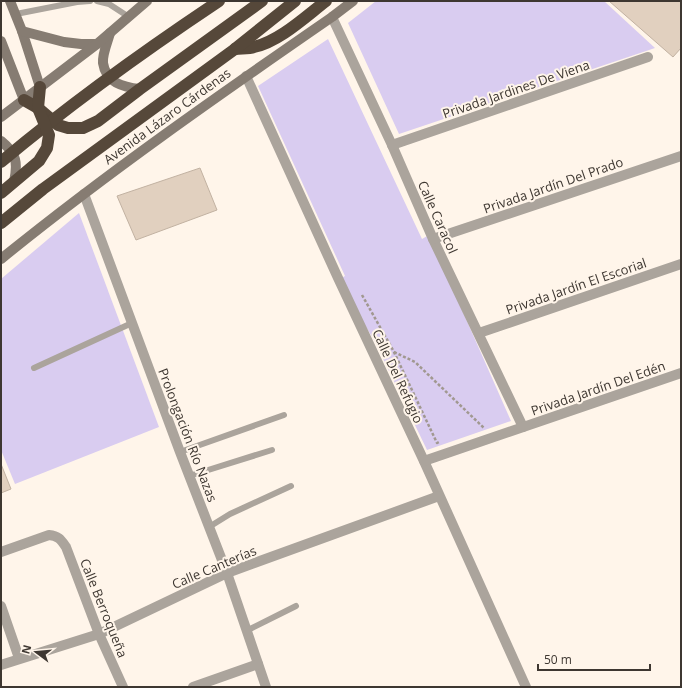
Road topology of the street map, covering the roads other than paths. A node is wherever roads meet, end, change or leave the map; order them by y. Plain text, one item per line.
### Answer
1 (10, 1) edge
2 (90, 1) edge
3 (97, 1) edge
4 (147, 1) edge
5 (219, 1) edge
6 (262, 1) edge
7 (295, 1) edge
8 (326, 1) edge
9 (353, 1) edge
10 (16, 14) junction
11 (129, 17) junction
12 (332, 17) junction
13 (22, 30) junction
14 (110, 33) junction
15 (1, 40) edge
16 (97, 44) junction
17 (235, 49) junction
18 (648, 57) dead end
19 (246, 76) junction
20 (40, 87) junction
21 (140, 89) junction
22 (24, 100) junction
23 (38, 108) junction
24 (1, 117) edge
25 (1, 141) edge
26 (392, 145) junction
27 (681, 156) edge
28 (1, 162) edge
29 (14, 182) junction
30 (1, 193) edge
31 (84, 194) junction
32 (1, 224) edge
33 (433, 239) junction
34 (1, 259) edge
35 (681, 264) edge
36 (132, 323) junction
37 (479, 333) junction
38 (34, 368) dead end
39 (681, 373) edge
40 (284, 415) dead end
41 (523, 427) junction
42 (272, 450) dead end
43 (180, 452) junction
44 (424, 461) junction
45 (189, 476) junction
46 (291, 486) dead end
47 (439, 496) junction
48 (209, 527) junction
49 (1, 552) edge
50 (228, 573) junction
51 (1, 606) edge
52 (296, 606) dead end
53 (246, 631) junction
54 (98, 634) junction
55 (19, 658) junction
56 (258, 664) junction
57 (1, 665) edge
58 (123, 687) edge
59 (193, 687) edge
60 (266, 687) edge
61 (526, 687) edge

1 - 10 street
2 - 10 lane
3 - 11 lane
4 - 11 street
5 - 28 highway
6 - 21 highway
7 - 17 highway, Avenida Lázaro Cárdenas
8 - 17 highway
9 - 12 street, Avenida Lázaro Cárdenas
10 - 13 street
11 - 14 street
12 - 19 street, Avenida Lázaro Cárdenas
12 - 26 street, Calle Caracol
13 - 16 street
13 - 20 street
14 - 16 street
14 - 21 street
15 - 22 street
16 - 20 street
17 - 32 highway, Avenida Lázaro Cárdenas
18 - 26 street, Privada Jardines De Viena
19 - 31 street, Avenida Lázaro Cárdenas
19 - 44 street, Calle Del Refugio
20 - 22 street
20 - 23 highway
21 - 23 highway
22 - 23 highway
22 - 24 street
23 - 29 highway
25 - 29 street
26 - 33 street, Calle Caracol
27 - 33 street, Privada Jardín Del Prado
29 - 30 highway
31 - 34 street, Avenida Lázaro Cárdenas
31 - 36 street, Prolongación Río Nazas
33 - 37 street, Calle Caracol
35 - 37 street, Privada Jardín El Escorial
36 - 38 lane
36 - 43 street, Prolongación Río Nazas
37 - 41 street, Calle Caracol
39 - 41 street, Privada Jardín Del Edén
40 - 43 lane
41 - 44 street, Privada Jardín Del Edén
42 - 45 lane
43 - 45 street, Prolongación Río Nazas
44 - 47 street, Calle Del Refugio
45 - 48 street, Prolongación Río Nazas
46 - 48 lane
47 - 50 street, Calle Canterías
47 - 61 street, Calle Del Refugio
48 - 50 street, Prolongación Río Nazas
49 - 54 street, Calle Berroqueña
50 - 53 street, Prolongación Río Nazas
50 - 54 street, Calle Canterías
51 - 55 street
52 - 53 lane
53 - 56 street, Prolongación Río Nazas
54 - 55 street, Calle Canterías
54 - 58 street, Calle Berroqueña
55 - 57 street, Calle Canterías
56 - 59 street
56 - 60 street, Prolongación Río Nazas

